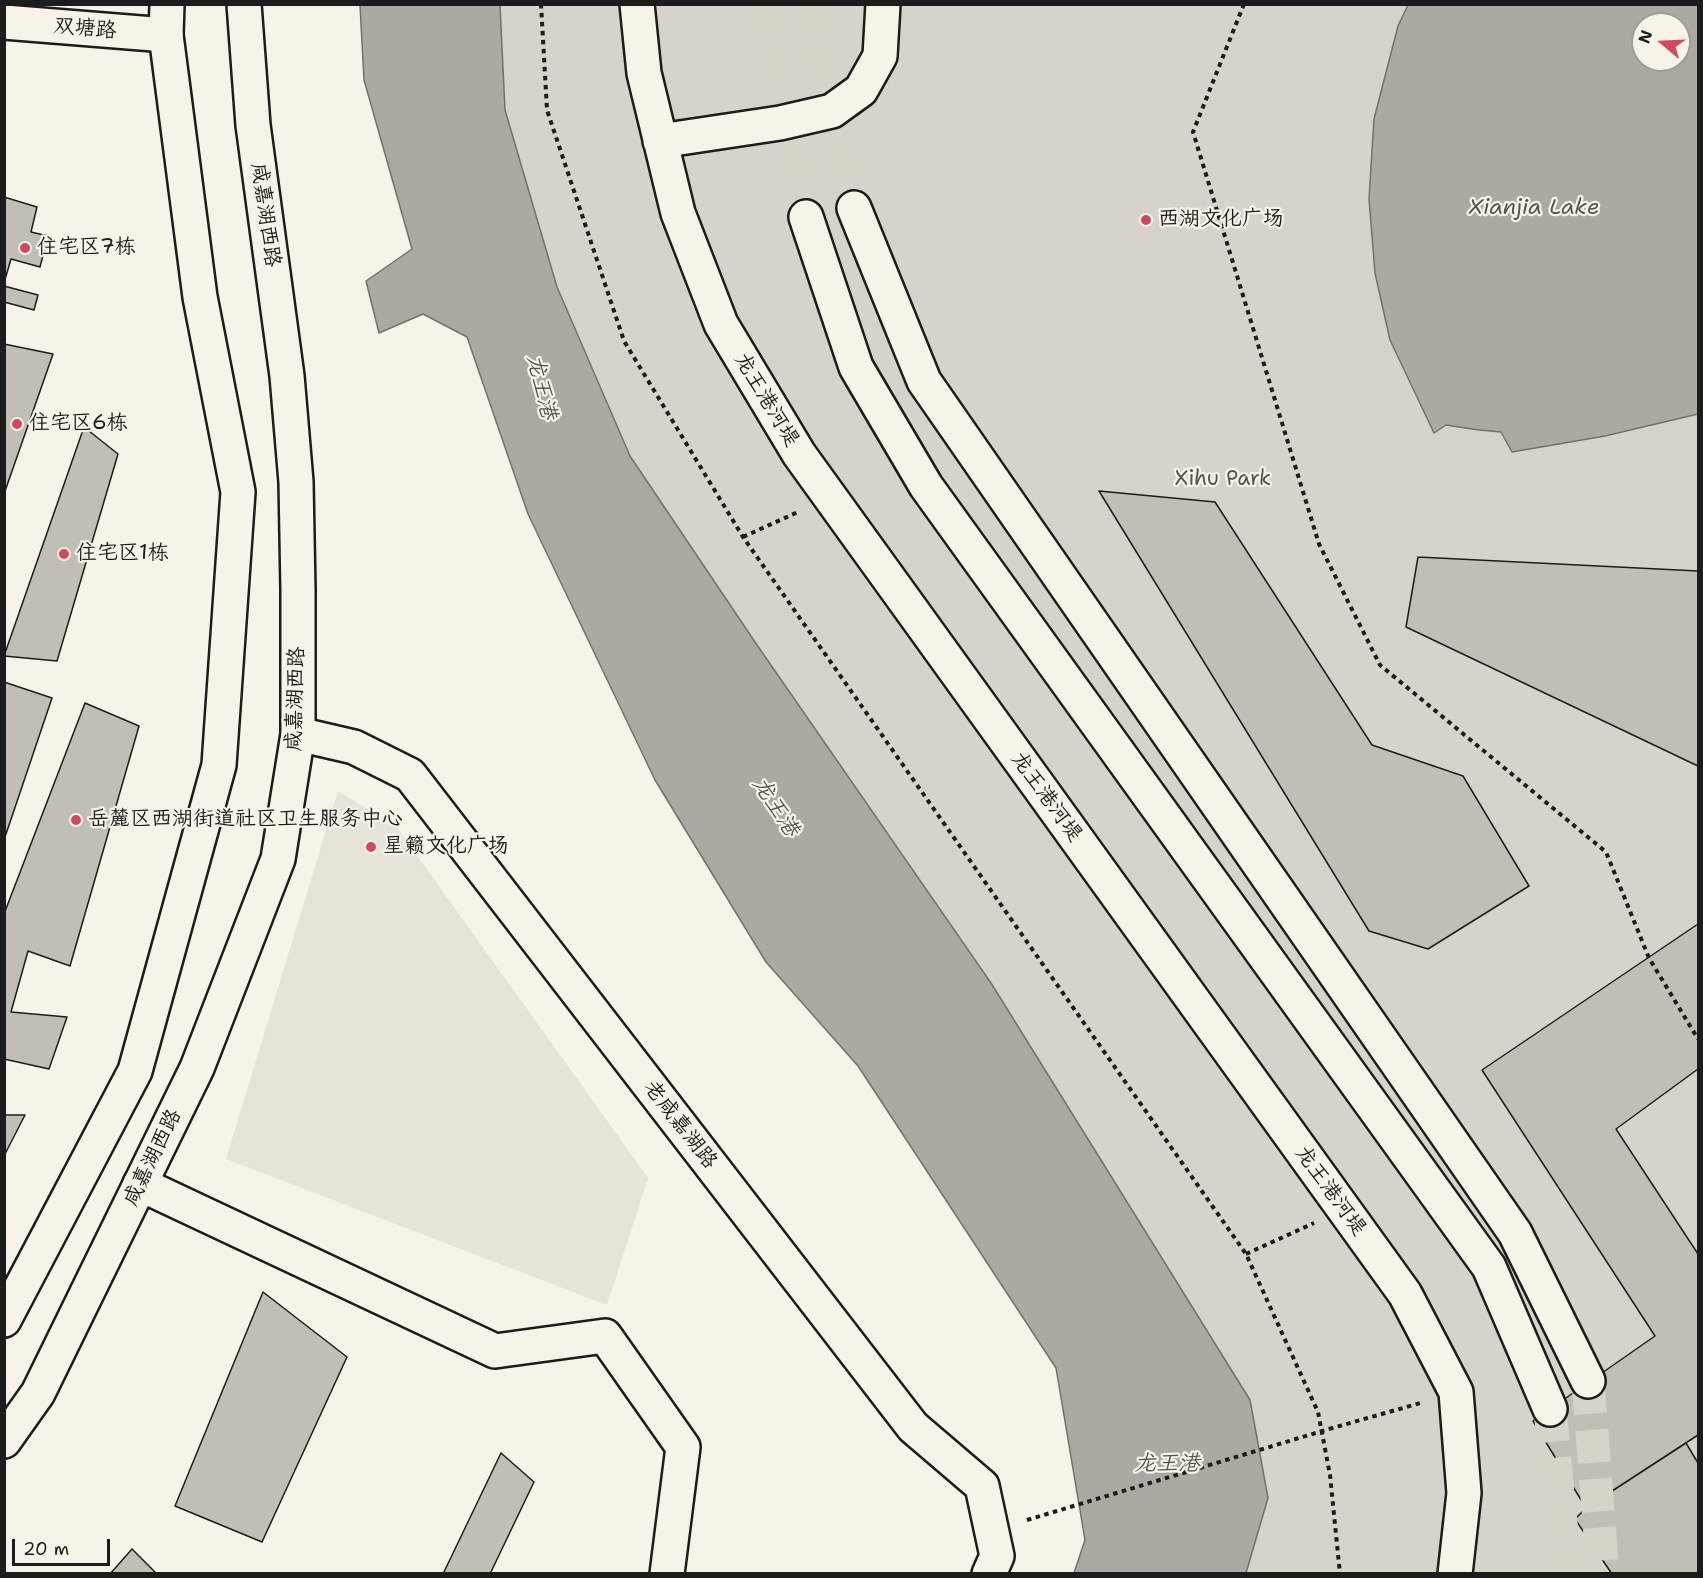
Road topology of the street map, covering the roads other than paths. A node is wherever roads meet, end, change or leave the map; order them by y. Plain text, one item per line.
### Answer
1 (244, 4) edge
2 (638, 4) edge
3 (884, 4) edge
4 (167, 20) edge
5 (4, 22) edge
6 (660, 141) junction
7 (854, 208) tunnel mouth
8 (806, 217) tunnel mouth
9 (298, 734) junction
10 (140, 1185) junction
11 (4, 1320) edge
12 (1588, 1381) tunnel mouth
13 (1550, 1409) tunnel mouth
14 (4, 1441) edge
15 (667, 1574) edge
16 (989, 1574) edge
17 (1455, 1574) edge

1 - 9 street, 咸嘉湖西路
2 - 6 street, 龙王港河堤
3 - 6 street
4 - 5 street, 双塘路
4 - 11 street
6 - 17 street, 龙王港河堤
7 - 12 street
8 - 13 street
9 - 10 street, 咸嘉湖西路
9 - 16 street, 老咸嘉湖路
10 - 14 street, 咸嘉湖西路
10 - 15 street

